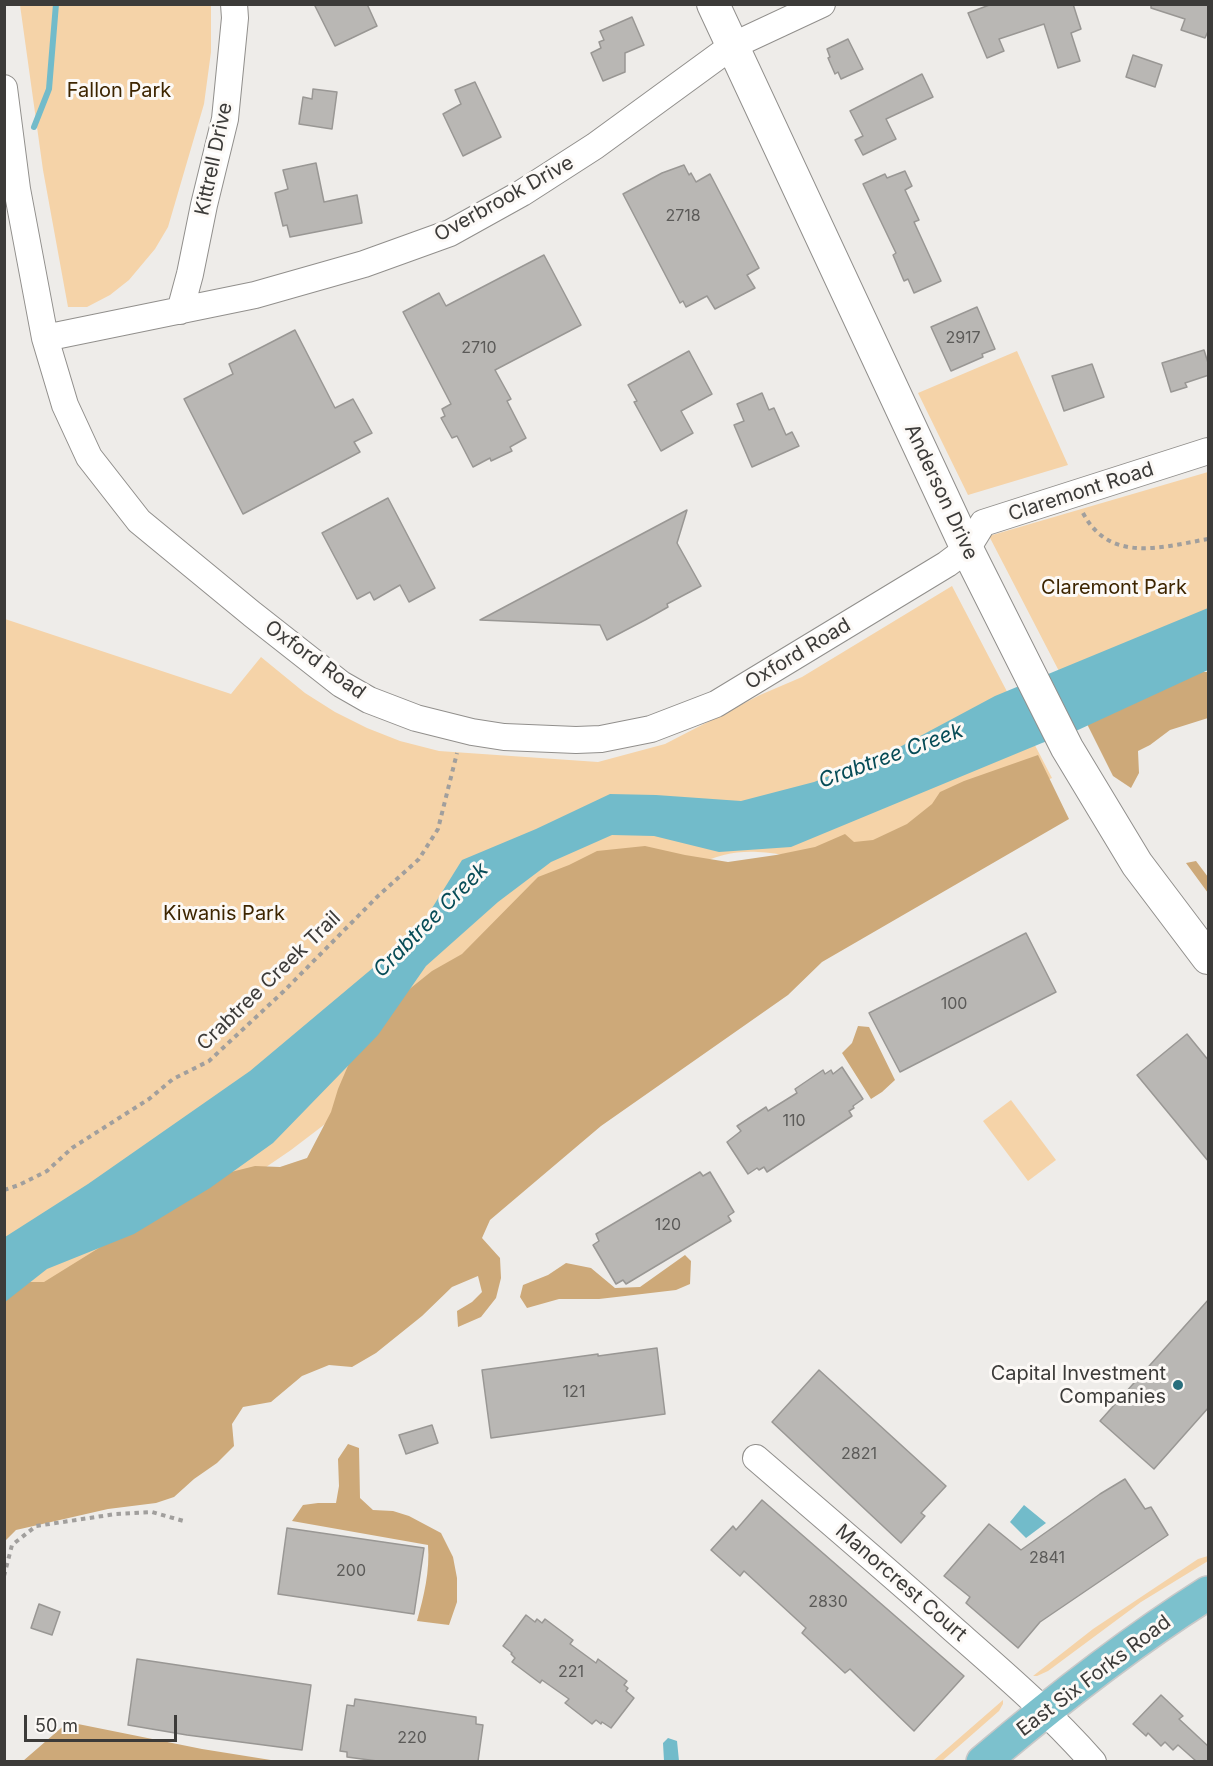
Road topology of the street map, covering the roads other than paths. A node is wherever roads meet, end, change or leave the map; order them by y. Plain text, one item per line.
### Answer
1 (234, 4) edge
2 (713, 4) edge
3 (822, 4) edge
4 (732, 46) junction
5 (4, 88) edge
6 (180, 311) junction
7 (45, 338) junction
8 (1209, 451) edge
9 (968, 549) junction
10 (1209, 958) edge
11 (756, 1458) dead end
12 (1209, 1593) edge
13 (1044, 1710) junction
14 (983, 1761) edge
15 (1093, 1761) edge

1 - 6 street, Kittrell Drive
2 - 4 street, Anderson Drive
3 - 4 street, Overbrook Drive
4 - 6 street, Overbrook Drive
4 - 9 street, Anderson Drive
5 - 7 street, Oxford Road
6 - 7 street, Overbrook Drive
7 - 9 street, Oxford Road
8 - 9 street, Claremont Road
9 - 10 street, Anderson Drive
11 - 13 street, Manorcrest Court
12 - 13 main road, East Six Forks Road
13 - 14 main road, East Six Forks Road
13 - 15 street

